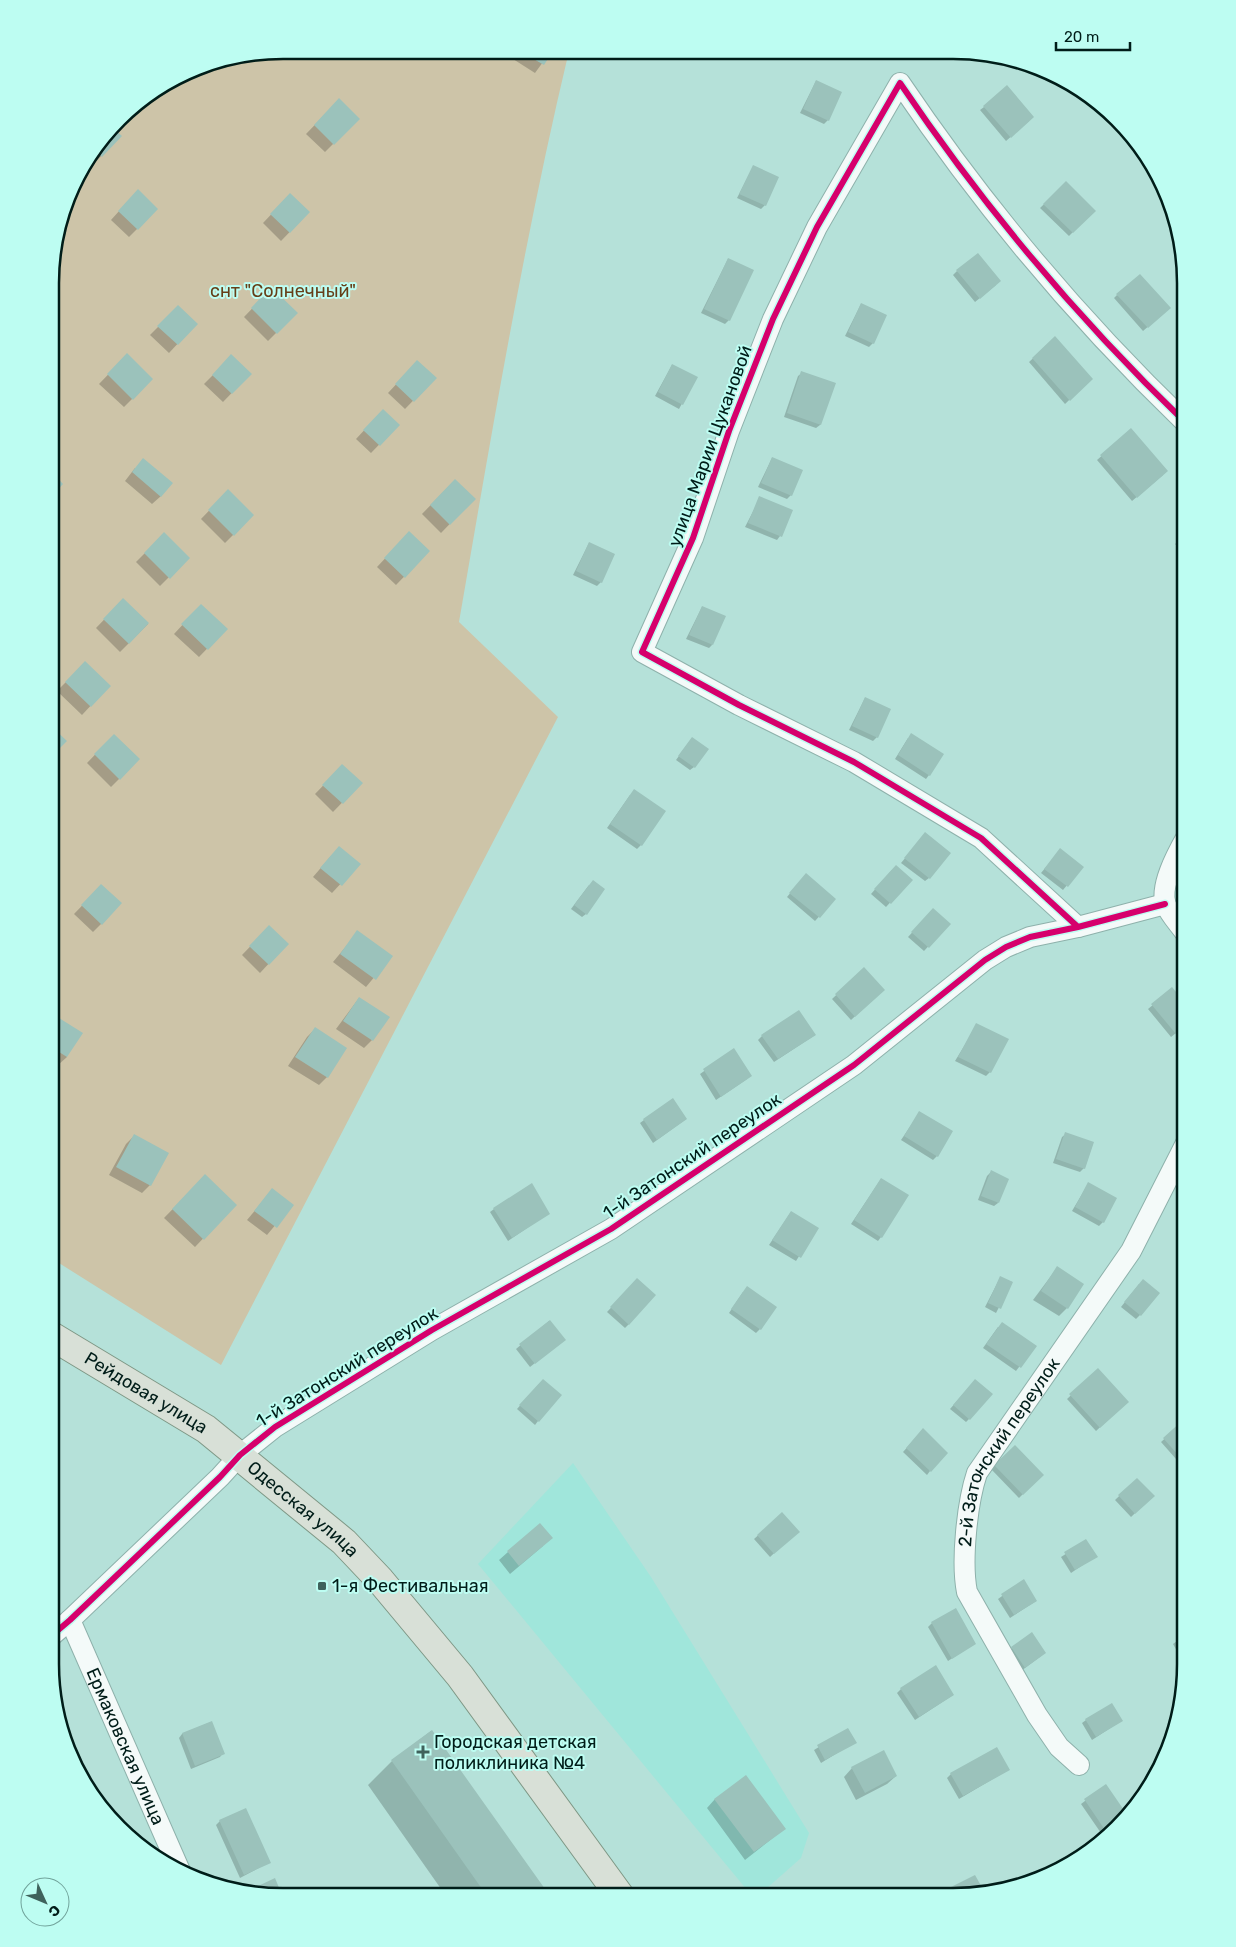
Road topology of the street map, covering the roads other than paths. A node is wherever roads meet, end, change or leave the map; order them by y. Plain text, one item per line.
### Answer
1 (1177, 414) edge
2 (1177, 854) edge
3 (1165, 904) junction
4 (1177, 921) edge
5 (1078, 927) junction
6 (1177, 1161) edge
7 (59, 1340) edge
8 (240, 1455) junction
9 (70, 1620) junction
10 (59, 1629) edge
11 (1079, 1765) dead end
12 (175, 1860) edge
13 (614, 1888) edge

1 - 5 street, улица Марии Цукановой
2 - 3 street
3 - 4 street
3 - 5 street, 1-й Затонский переулок
5 - 8 street, 1-й Затонский переулок
6 - 11 street, 2-й Затонский переулок
7 - 8 main road, Рейдовая улица
8 - 9 street, 1-й Затонский переулок
8 - 13 main road, Одесская улица
9 - 10 street, 1-й Затонский переулок
9 - 12 street, Ермаковская улица

